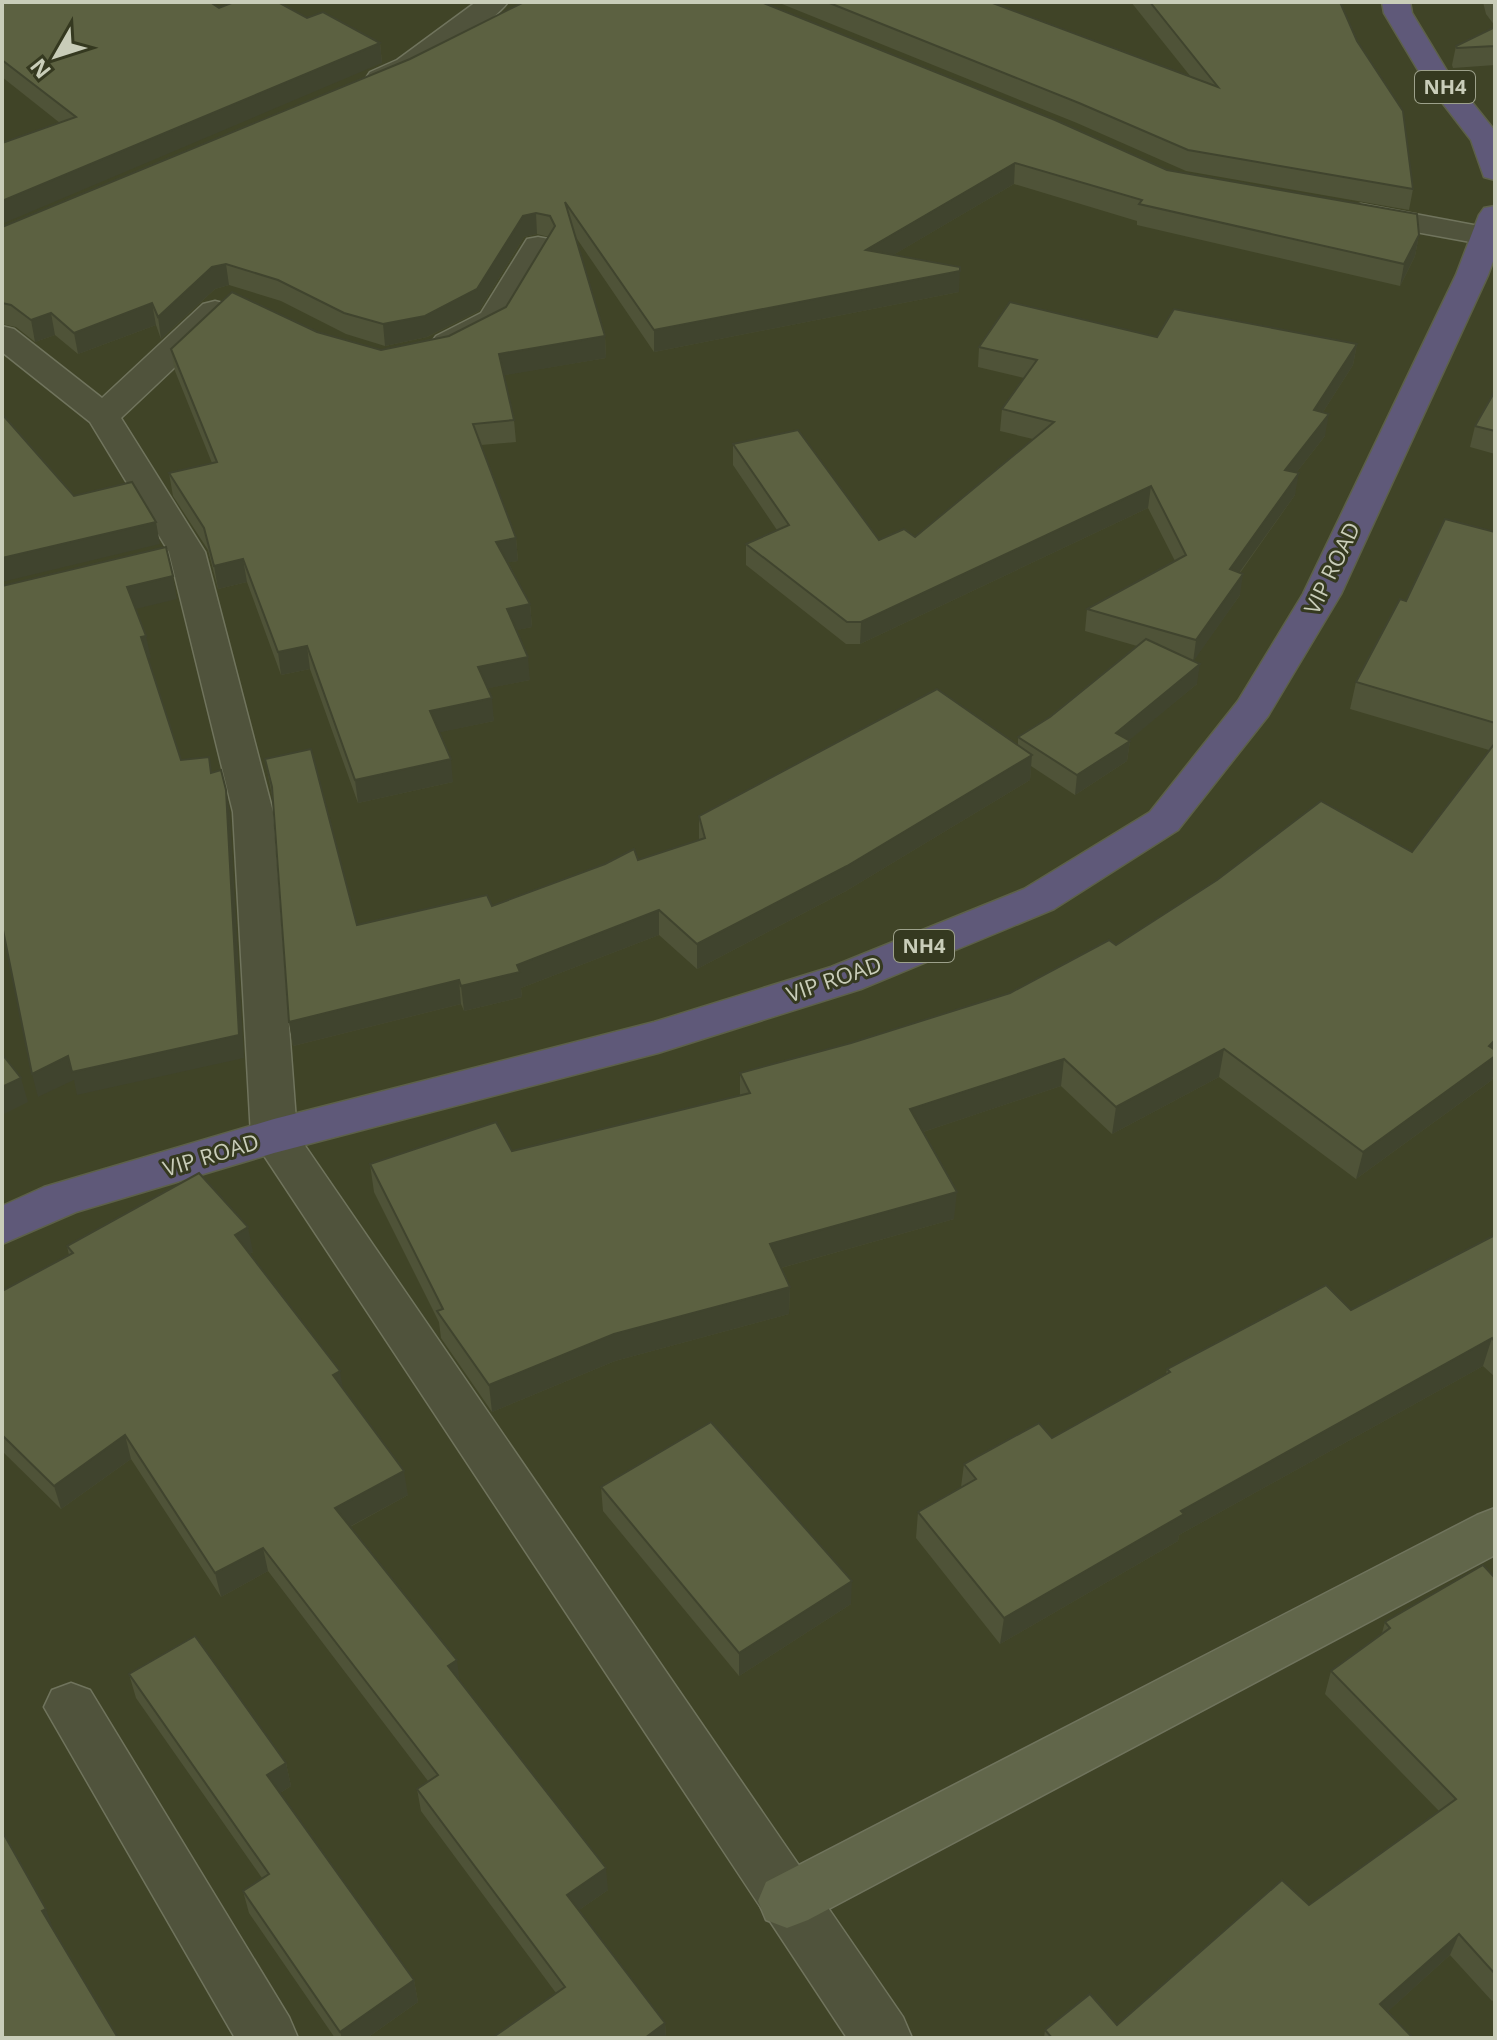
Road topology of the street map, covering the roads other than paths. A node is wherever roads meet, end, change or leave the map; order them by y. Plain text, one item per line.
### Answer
1 (494, 2) edge
2 (1396, 2) edge
3 (349, 91) edge
4 (1490, 136) edge
5 (1495, 171) edge
6 (1334, 208) edge
7 (1491, 225) edge
8 (538, 246) dead end
9 (241, 302) edge
10 (2, 336) edge
11 (425, 351) edge
12 (103, 416) junction
13 (274, 1136) junction
14 (2, 1226) edge
15 (1495, 1530) edge
16 (71, 1707) dead end
17 (787, 1901) junction
18 (268, 2038) edge
19 (882, 2038) edge

1 - 3 street
2 - 4 highway, NH4
4 - 5 highway, NH4
6 - 7 street
7 - 13 highway, VIP ROAD / NH4
8 - 11 street
9 - 12 street
10 - 12 street
12 - 13 street
13 - 14 highway, VIP ROAD / NH4
13 - 17 street
15 - 17 street
16 - 18 street
17 - 19 street

